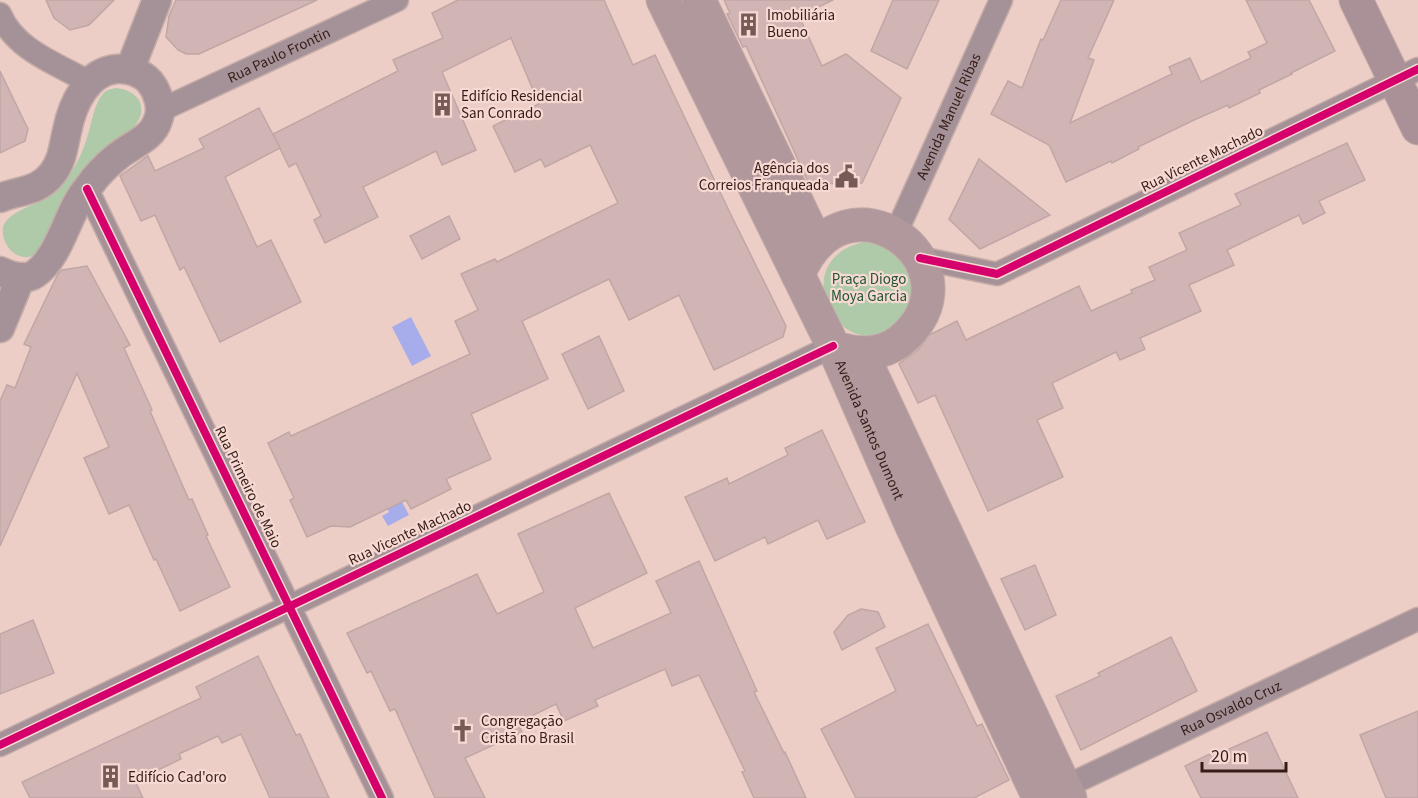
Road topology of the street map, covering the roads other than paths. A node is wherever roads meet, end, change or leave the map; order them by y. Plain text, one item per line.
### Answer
1 (157, 0) edge
2 (397, 0) edge
3 (663, 0) edge
4 (699, 0) edge
5 (1001, 0) edge
6 (1356, 0) edge
7 (0, 15) edge
8 (129, 69) junction
9 (1406, 75) edge
10 (89, 82) junction
11 (161, 110) junction
12 (1418, 128) edge
13 (87, 189) junction
14 (0, 198) edge
15 (896, 233) junction
16 (817, 244) junction
17 (920, 258) junction
18 (10, 274) edge
19 (798, 275) junction
20 (0, 328) edge
21 (847, 350) junction
22 (290, 605) junction
23 (1418, 619) edge
24 (0, 745) edge
25 (1054, 795) edge
26 (382, 798) edge

1 - 8 street
2 - 11 street, Rua Paulo Frontin
3 - 19 main road, Avenida Santos Dumont
4 - 16 main road
5 - 15 street, Avenida Manuel Ribas
6 - 9 main road
7 - 10 street
8 - 10 street
8 - 11 street
9 - 12 main road
9 - 17 street, Rua Vicente Machado
10 - 14 street
11 - 13 street
13 - 18 street
13 - 22 street, Rua Primeiro de Maio
15 - 16 main road
15 - 17 main road
16 - 19 main road
17 - 21 main road
18 - 20 street
19 - 21 main road, Avenida Santos Dumont
21 - 22 street, Rua Vicente Machado
21 - 25 main road, Avenida Santos Dumont
22 - 24 street, Rua Vicente Machado
22 - 26 street, Rua Primeiro de Maio
23 - 25 street, Rua Osvaldo Cruz

